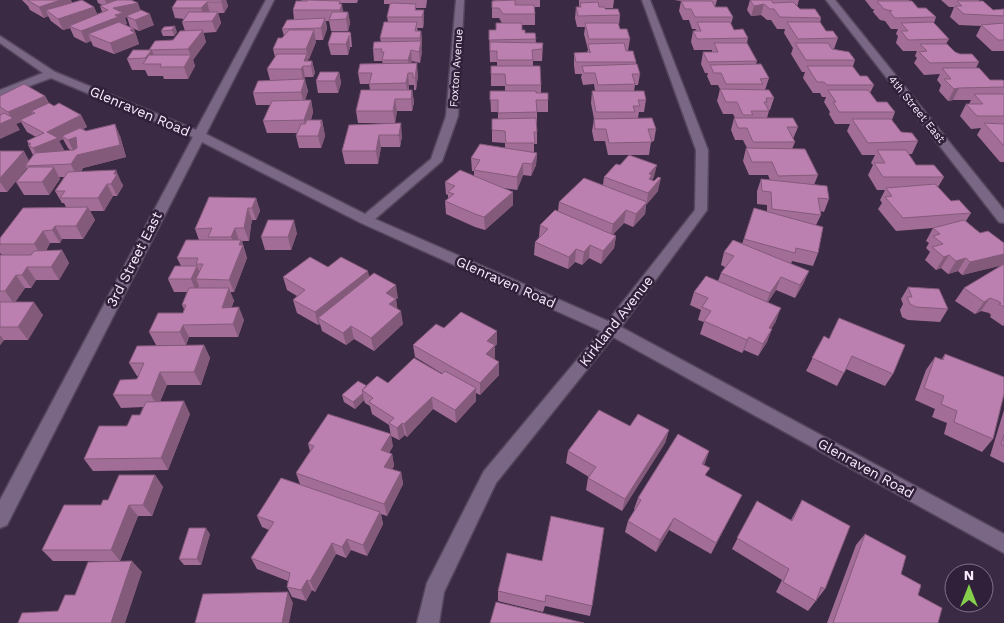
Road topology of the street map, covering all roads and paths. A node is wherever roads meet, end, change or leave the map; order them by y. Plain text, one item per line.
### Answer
1 (270, 0) edge
2 (460, 0) edge
3 (646, 0) edge
4 (830, 0) edge
5 (0, 39) edge
6 (51, 74) junction
7 (0, 94) edge
8 (198, 135) junction
9 (1004, 219) edge
10 (366, 220) junction
11 (611, 329) junction
12 (0, 519) edge
13 (1004, 544) edge
14 (428, 623) edge

1 - 8 street, 3rd Street East
2 - 10 street, Foxton Avenue
3 - 11 street, Kirkland Avenue
4 - 9 street, 4th Street East
5 - 6 street, Glenraven Road
6 - 7 street
6 - 8 street, Glenraven Road
8 - 10 street, Glenraven Road
8 - 12 street, 3rd Street East
10 - 11 street, Glenraven Road
11 - 13 street, Glenraven Road
11 - 14 street, Kirkland Avenue

